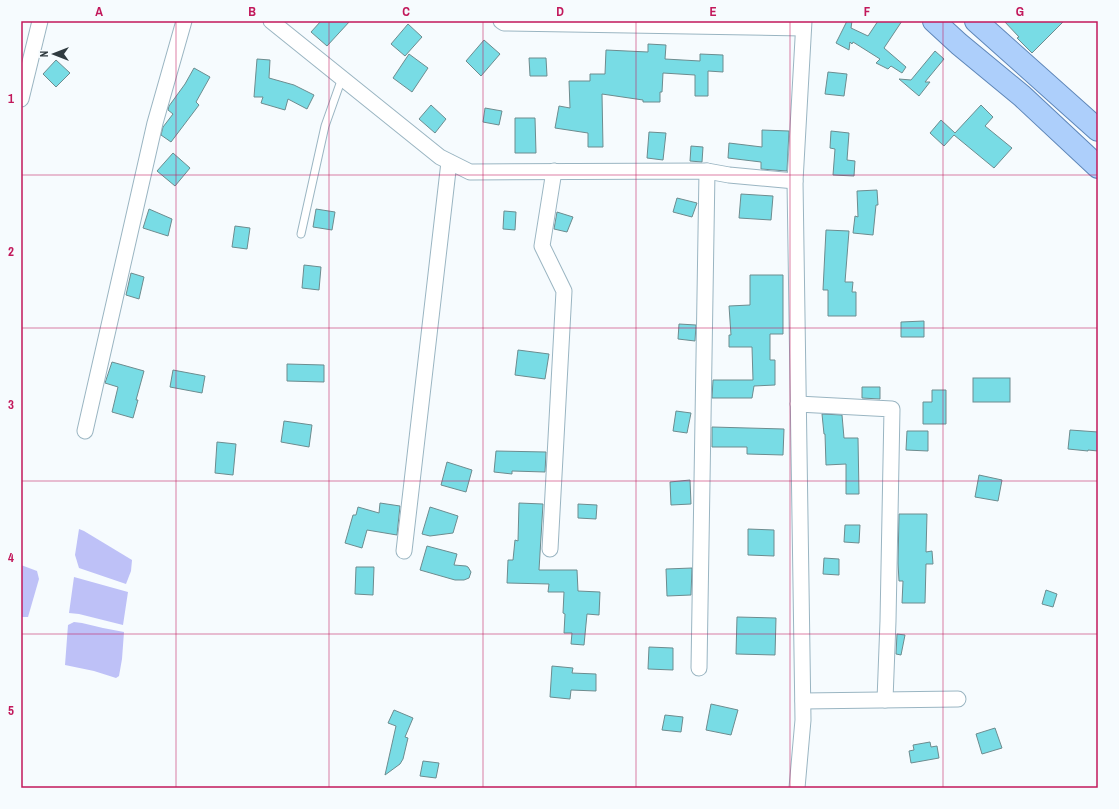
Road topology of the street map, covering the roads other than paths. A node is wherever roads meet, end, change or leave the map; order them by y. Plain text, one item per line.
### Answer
1 (40, 21) edge
2 (184, 21) edge
3 (271, 21) edge
4 (501, 21) edge
5 (934, 21) edge
6 (636, 23) edge
7 (981, 23) edge
8 (803, 24) edge
9 (342, 78) junction
10 (21, 99) edge
11 (1098, 130) edge
12 (449, 162) junction
13 (1098, 167) edge
14 (554, 171) junction
15 (707, 171) junction
16 (795, 182) junction
17 (301, 234) dead end
18 (798, 404) junction
19 (85, 431) dead end
20 (550, 549) dead end
21 (404, 551) dead end
22 (699, 668) dead end
23 (958, 699) dead end
24 (885, 700) junction
25 (803, 701) junction
26 (797, 788) edge

1 - 10 street
2 - 19 street
3 - 9 street
4 - 6 street
5 - 13 main road
6 - 8 street
7 - 11 main road
8 - 16 street
9 - 12 street
9 - 17 lane
12 - 14 street
12 - 21 street
14 - 15 street
14 - 20 street
15 - 16 street
15 - 22 street
16 - 18 street
18 - 24 street
18 - 25 street
23 - 24 street
24 - 25 street
25 - 26 street

